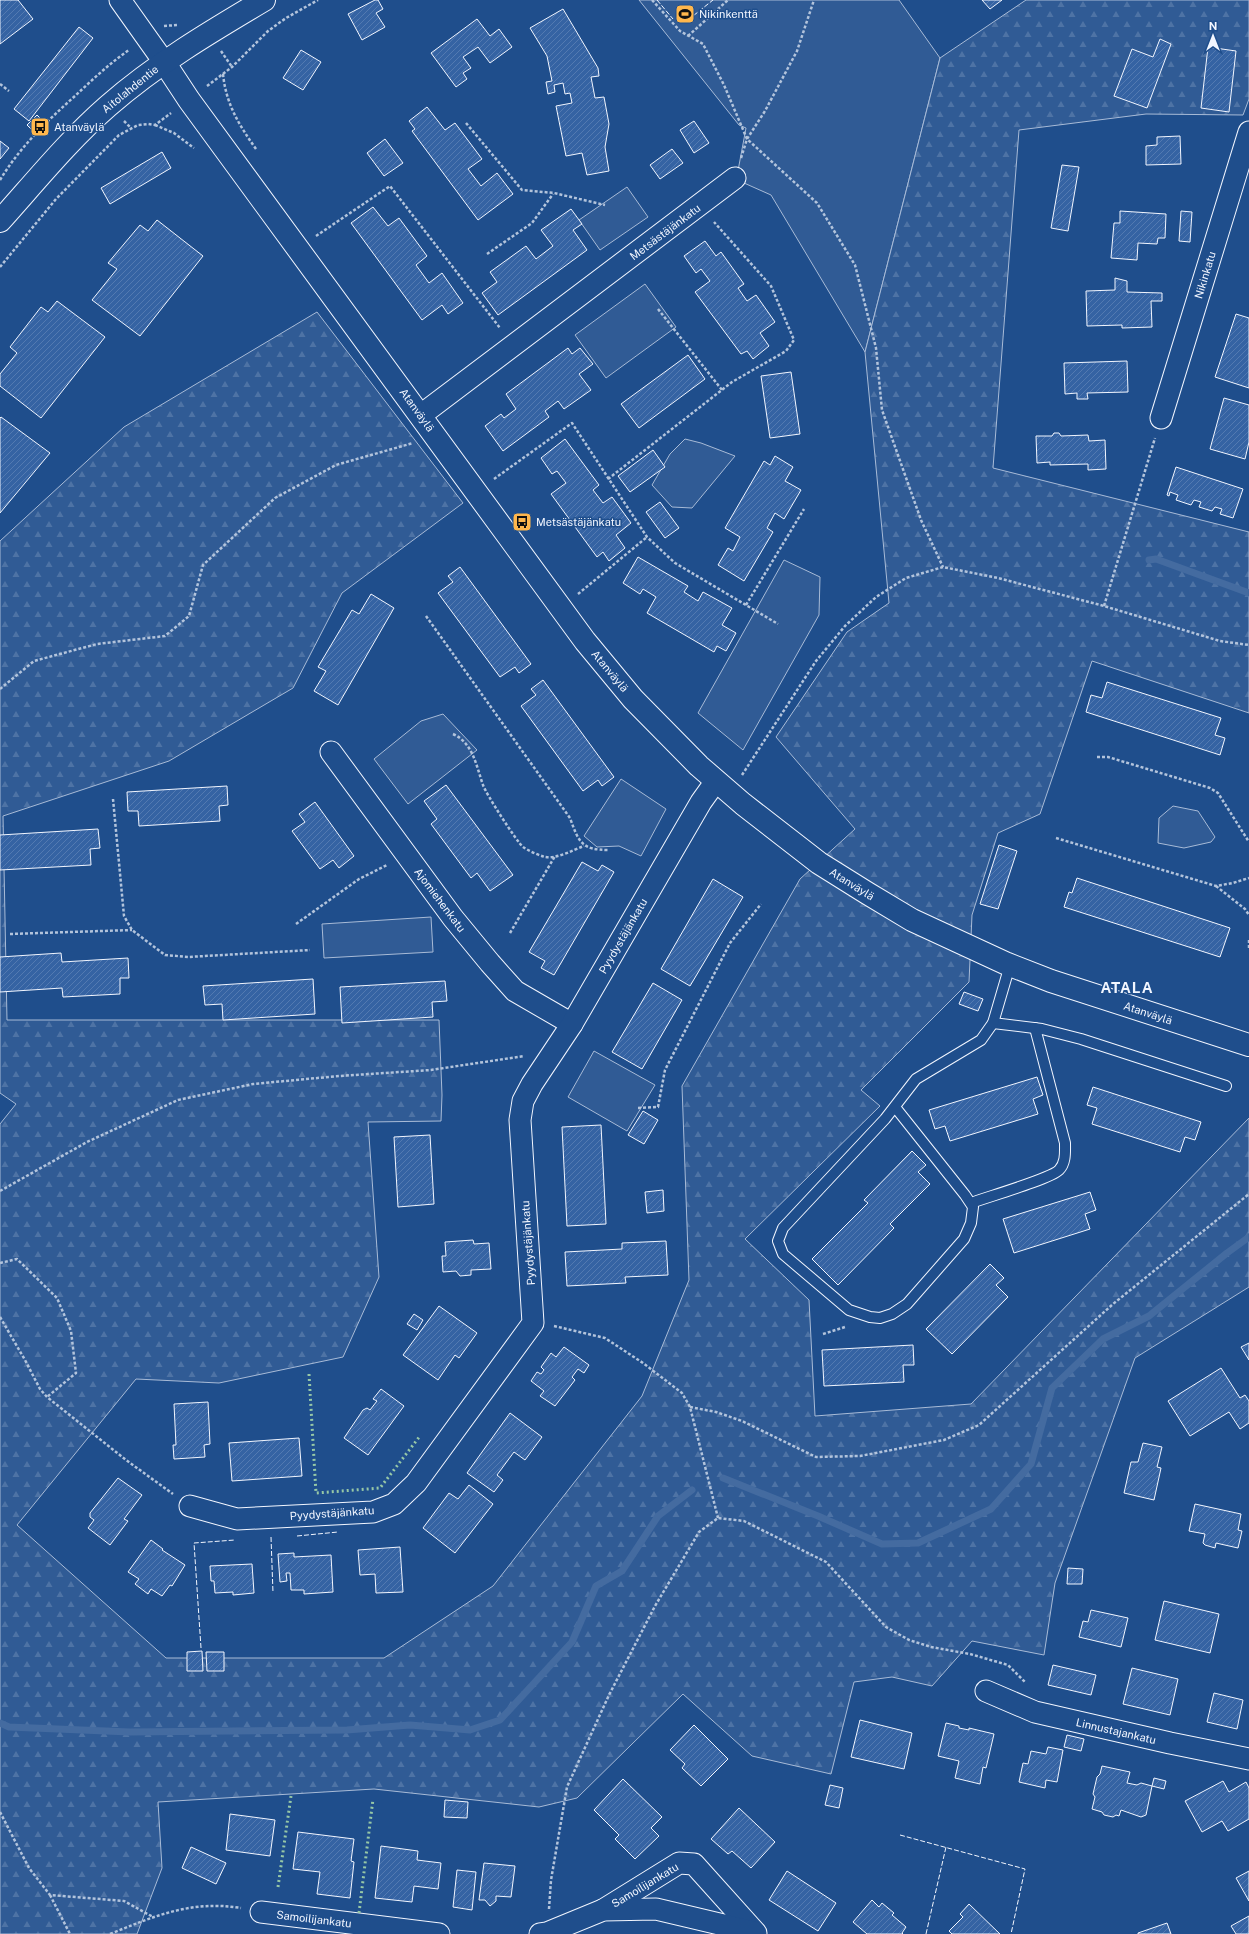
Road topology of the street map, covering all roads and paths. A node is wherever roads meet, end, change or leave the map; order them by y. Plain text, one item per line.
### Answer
1 (120, 0) edge
2 (264, 0) edge
3 (318, 0) edge
4 (652, 0) edge
5 (728, 0) edge
6 (814, 0) edge
7 (688, 36) junction
8 (164, 62) junction
9 (223, 74) junction
10 (0, 84) edge
11 (9, 91) dead end
12 (189, 100) junction
13 (466, 123) dead end
14 (155, 125) junction
15 (1249, 132) edge
16 (747, 138) junction
17 (257, 152) dead end
18 (199, 154) dead end
19 (736, 178) joint
20 (554, 193) junction
21 (605, 205) dead end
22 (698, 206) junction
23 (0, 221) edge
24 (311, 231) dead end
25 (315, 237) junction
26 (319, 243) dead end
27 (487, 254) dead end
28 (0, 267) edge
29 (658, 308) dead end
30 (514, 346) junction
31 (722, 390) junction
32 (422, 415) junction
33 (1161, 418) joint
34 (416, 442) dead end
35 (608, 479) junction
36 (491, 480) dead end
37 (804, 509) dead end
38 (647, 537) junction
39 (943, 567) junction
40 (576, 596) dead end
41 (746, 605) junction
42 (1104, 606) junction
43 (426, 616) dead end
44 (778, 624) dead end
45 (1249, 645) edge
46 (0, 689) edge
47 (453, 734) dead end
48 (331, 752) dead end
49 (1097, 757) dead end
50 (736, 772) dead end
51 (741, 777) junction
52 (745, 781) dead end
53 (716, 782) junction
54 (113, 799) dead end
55 (1056, 838) dead end
56 (1249, 842) edge
57 (584, 846) junction
58 (609, 850) dead end
59 (407, 855) junction
60 (556, 855) junction
61 (1249, 878) edge
62 (1216, 886) junction
63 (761, 904) dead end
64 (1249, 916) edge
65 (296, 924) dead end
66 (132, 930) junction
67 (510, 933) dead end
68 (10, 934) dead end
69 (1249, 940) edge
70 (1249, 948) edge
71 (310, 950) dead end
72 (1010, 965) junction
73 (993, 1023) junction
74 (572, 1024) junction
75 (1035, 1028) junction
76 (1249, 1045) edge
77 (555, 1051) junction
78 (1226, 1086) dead end
79 (895, 1107) junction
80 (638, 1108) dead end
81 (0, 1191) edge
82 (1249, 1194) edge
83 (971, 1203) junction
84 (0, 1263) edge
85 (0, 1317) edge
86 (533, 1323) junction
87 (46, 1397) junction
88 (690, 1407) junction
89 (190, 1506) joint
90 (718, 1518) junction
91 (986, 1659) dead end
92 (986, 1691) dead end
93 (1249, 1759) edge
94 (0, 1812) edge
95 (4, 1820) junction
96 (0, 1821) edge
97 (50, 1895) junction
98 (603, 1910) junction
99 (261, 1912) joint
100 (153, 1917) junction
101 (544, 1933) edge
102 (755, 1933) edge
103 (70, 1934) edge
104 (110, 1934) edge
105 (439, 1934) edge

1 - 8 street
2 - 8 street, Aitolahdentie
3 - 9 path
4 - 7 path
5 - 7 path
6 - 16 path
7 - 16 path
8 - 12 street, Atanväylä
8 - 23 street, Aitolahdentie
9 - 12 path
9 - 17 path
10 - 11 path
12 - 14 path
12 - 32 street, Atanväylä
13 - 20 path
14 - 18 path
14 - 28 path
15 - 33 street, Nikinkatu
16 - 19 path
16 - 39 path
19 - 22 street, Metsästäjänkatu
20 - 21 path
20 - 27 path
22 - 30 street, Metsästäjänkatu
22 - 31 path
24 - 25 path
25 - 26 path
25 - 30 path
29 - 31 path
30 - 32 street, Metsästäjänkatu
31 - 35 path
32 - 53 street, Atanväylä
33 - 42 path
34 - 46 path
35 - 36 path
35 - 38 path
37 - 41 path
38 - 40 path
38 - 41 path
39 - 42 path
39 - 51 path
41 - 44 path
42 - 45 path
43 - 57 path
47 - 60 path
48 - 59 street, Ajomiehenkatu
49 - 56 path
50 - 51 path
51 - 52 path
53 - 72 street, Atanväylä
53 - 74 street, Pyydystäjänkatu
54 - 66 path
55 - 62 path
57 - 58 path
57 - 60 path
59 - 65 path
59 - 74 street, Ajomiehenkatu
60 - 67 path
61 - 62 path
62 - 64 path
63 - 80 path
66 - 68 path
66 - 71 path
69 - 70 path
72 - 73 lane
72 - 76 street, Atanväylä
73 - 75 lane
73 - 79 lane
74 - 77 street, Pyydystäjänkatu
75 - 78 lane
75 - 83 lane
77 - 81 path
77 - 86 street, Pyydystäjänkatu
79 - 83 lane
79 - 83 lane
82 - 88 path
84 - 87 path
85 - 87 path
86 - 88 path
86 - 89 street, Pyydystäjänkatu
87 - 89 path
88 - 90 path
90 - 91 path
90 - 101 path
92 - 93 street, Linnustajankatu
94 - 95 path
95 - 96 path
95 - 97 path
97 - 100 path
97 - 103 path
98 - 101 street, Samoilijankatu
98 - 102 street, Samoilijankatu
98 - 102 street, Samoilijankatu
99 - 100 path
99 - 105 street, Samoilijankatu
100 - 104 path

